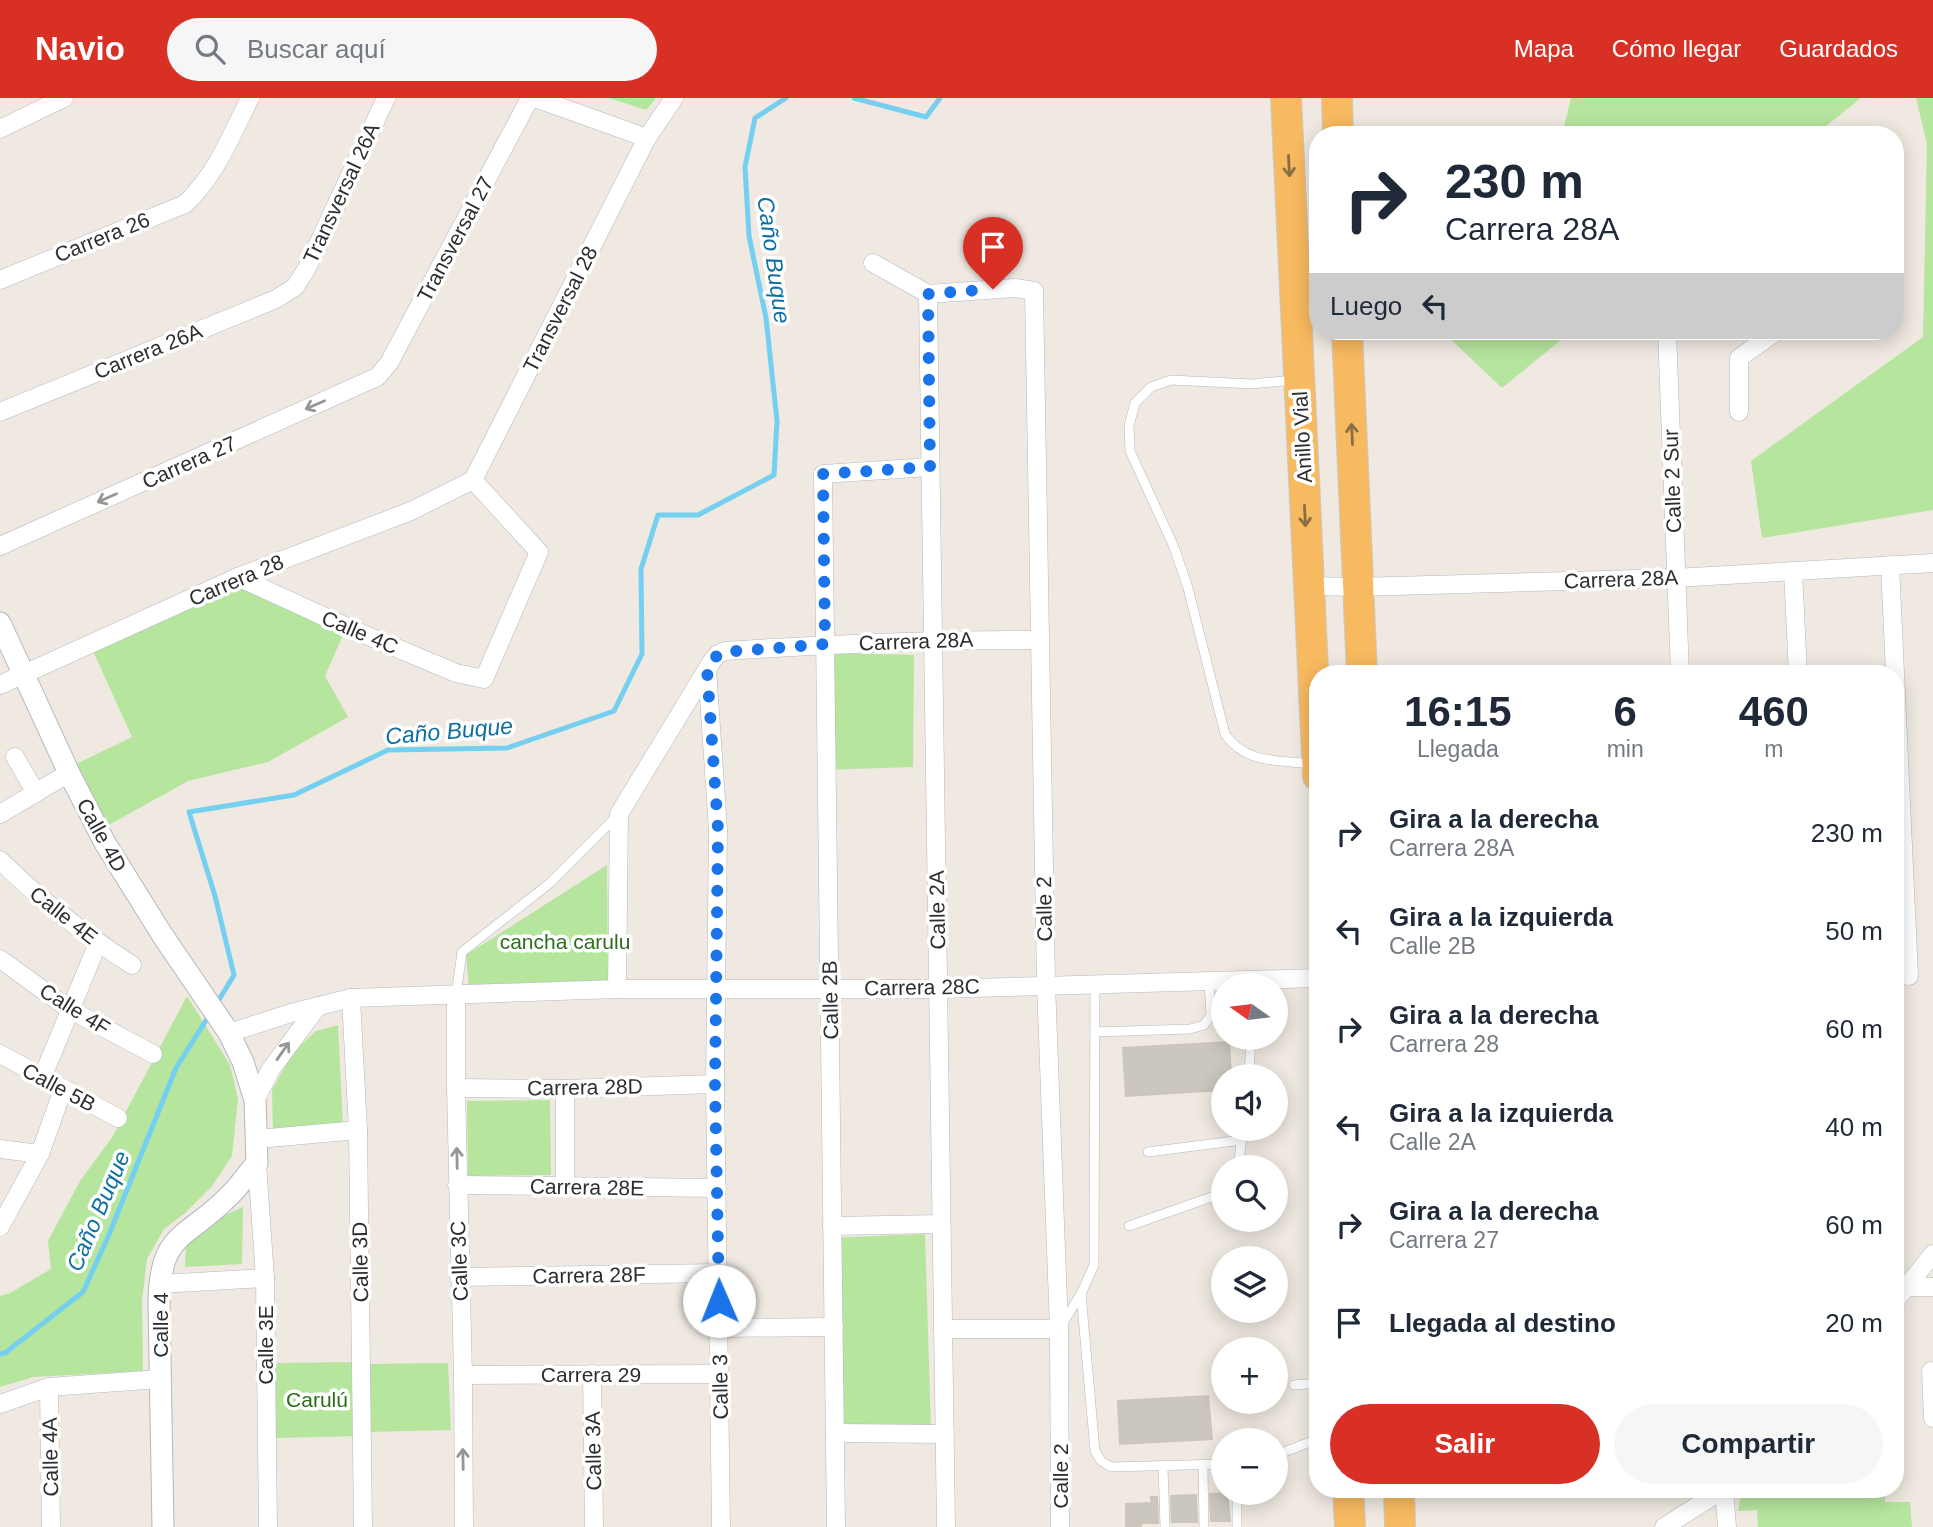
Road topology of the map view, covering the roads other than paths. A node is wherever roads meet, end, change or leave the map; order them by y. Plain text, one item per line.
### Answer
1 (64, 98) edge
2 (250, 98) edge
3 (386, 98) edge
4 (532, 98) edge
5 (674, 98) edge
6 (1286, 98) edge
7 (1337, 98) edge
8 (1338, 126) edge
9 (0, 129) edge
10 (647, 138) junction
11 (873, 263) dead end
12 (0, 280) edge
13 (295, 287) joint
14 (928, 294) junction
15 (1347, 340) edge
16 (1667, 340) edge
17 (1764, 340) edge
18 (377, 377) joint
19 (1299, 380) junction
20 (0, 412) edge
21 (1739, 412) dead end
22 (930, 467) junction
23 (473, 480) junction
24 (0, 546) edge
25 (1933, 563) edge
26 (1891, 565) junction
27 (1793, 571) junction
28 (238, 578) junction
29 (1675, 578) junction
30 (1309, 586) junction
31 (1358, 587) junction
32 (0, 623) edge
33 (933, 639) junction
34 (1039, 640) junction
35 (825, 644) junction
36 (710, 665) junction
37 (1313, 665) edge
38 (1362, 665) edge
39 (1680, 665) edge
40 (1798, 665) edge
41 (1895, 665) edge
42 (22, 675) junction
43 (0, 685) edge
44 (15, 757) dead end
45 (1309, 764) edge
46 (69, 774) junction
47 (36, 793) junction
48 (0, 814) edge
49 (619, 814) junction
50 (0, 860) edge
51 (1904, 862) edge
52 (98, 943) junction
53 (0, 959) edge
54 (132, 965) dead end
55 (1909, 976) dead end
56 (1309, 979) edge
57 (1288, 980) edge
58 (1209, 982) joint
59 (1046, 984) junction
60 (1095, 984) junction
61 (716, 988) junction
62 (830, 988) junction
63 (617, 989) junction
64 (938, 989) junction
65 (456, 995) junction
66 (351, 998) junction
67 (318, 1006) junction
68 (69, 1009) junction
69 (226, 1028) junction
70 (1095, 1032) junction
71 (0, 1054) edge
72 (153, 1054) dead end
73 (42, 1077) junction
74 (715, 1084) junction
75 (456, 1088) junction
76 (565, 1089) junction
77 (63, 1090) junction
78 (255, 1100) junction
79 (118, 1118) dead end
80 (358, 1130) junction
81 (258, 1139) junction
82 (1234, 1141) edge
83 (0, 1149) edge
84 (1148, 1152) dead end
85 (40, 1154) junction
86 (257, 1163) junction
87 (457, 1185) junction
88 (565, 1187) junction
89 (717, 1188) junction
90 (1211, 1197) edge
91 (941, 1224) junction
92 (832, 1226) junction
93 (1129, 1226) dead end
94 (0, 1227) edge
95 (1933, 1254) edge
96 (718, 1273) junction
97 (459, 1277) junction
98 (265, 1278) junction
99 (160, 1284) junction
100 (1933, 1287) edge
101 (1904, 1290) edge
102 (1904, 1293) edge
103 (1081, 1294) junction
104 (834, 1327) junction
105 (719, 1328) junction
106 (943, 1329) junction
107 (1059, 1329) junction
108 (1931, 1371) dead end
109 (592, 1374) junction
110 (720, 1374) junction
111 (463, 1375) junction
112 (160, 1379) junction
113 (1309, 1384) edge
114 (1294, 1385) dead end
115 (49, 1387) junction
116 (0, 1404) edge
117 (1933, 1418) edge
118 (835, 1433) junction
119 (945, 1434) junction
120 (1309, 1442) edge
121 (1288, 1450) edge
122 (1203, 1465) junction
123 (1211, 1465) edge
124 (1163, 1467) junction
125 (1348, 1498) edge
126 (1399, 1498) edge
127 (1710, 1498) edge
128 (1725, 1498) edge
129 (1237, 1505) edge
130 (51, 1527) edge
131 (163, 1527) edge
132 (268, 1527) edge
133 (363, 1527) edge
134 (464, 1527) edge
135 (594, 1527) edge
136 (721, 1527) edge
137 (836, 1527) edge
138 (946, 1527) edge
139 (1060, 1527) edge
140 (1165, 1527) edge
141 (1204, 1527) edge
142 (1237, 1527) edge
143 (1350, 1527) edge
144 (1400, 1527) edge
145 (1664, 1527) edge
146 (1727, 1527) edge

1 - 9 street
2 - 12 street, Carrera 26
3 - 13 street, Transversal 26A
4 - 10 street
4 - 18 street, Transversal 27
5 - 10 street, Transversal 28
6 -> 19 highway, Anillo Vial
7 - 8 highway
10 - 23 street, Transversal 28
11 - 14 street
13 - 20 street, Carrera 26A
14 - 22 street, Calle 2A
14 - 34 street, Calle 2
31 -> 15 highway
16 - 29 street, Calle 2 Sur
17 - 21 street
18 -> 24 street, Carrera 27
19 -> 30 highway, Anillo Vial
19 - 45 lane
22 - 33 street, Calle 2A
22 - 35 street, Calle 2B
23 - 28 street, Carrera 28
23 - 28 street, Calle 4C
25 - 26 street, Carrera 28A
26 - 27 street, Carrera 28A
26 - 41 street
27 - 29 street, Carrera 28A
27 - 40 street
28 - 42 street, Carrera 28
29 - 31 street, Carrera 28A
29 - 39 street, Calle 2 Sur
30 - 31 street, Carrera 28A
30 - 37 highway, Anillo Vial
31 - 38 highway
32 - 42 street, Calle 4D
33 - 34 street, Carrera 28A
33 - 35 street, Carrera 28A
33 - 64 street, Calle 2A
34 - 59 street, Calle 2
35 - 36 street, Carrera 28A
35 - 62 street, Calle 2B
36 - 49 street
36 - 61 street, Calle 3
42 - 43 street, Carrera 28
42 - 46 street, Calle 4D
44 - 47 street
46 - 47 street
46 - 69 street, Calle 4D
47 - 48 street
49 - 63 street
49 - 65 lane
50 - 52 street, Calle 4E
51 - 55 street
52 - 54 street, Calle 4E
52 - 68 street
53 - 68 street, Calle 4F
56 - 57 street, Carrera 28C
58 - 60 street, Carrera 28C
58 - 70 lane
59 - 60 street, Carrera 28C
59 - 64 street, Carrera 28C
59 - 107 street, Calle 2
60 - 70 lane
61 - 62 street, Carrera 28C
61 - 63 street, Carrera 28C
61 - 74 street, Calle 3
62 - 64 street, Carrera 28C
62 - 92 street, Calle 2B
63 - 65 street, Carrera 28C
64 - 91 street, Calle 2A
65 - 66 street, Carrera 28C
65 - 75 street, Calle 3C
66 - 67 street, Carrera 28C
66 - 80 street, Calle 3D
67 - 69 street, Carrera 28C
78 -> 67 street
68 - 72 street, Calle 4F
68 - 73 street
69 - 78 street
70 - 103 lane
71 - 73 street, Calle 5B
73 - 77 street, Calle 5B
74 - 76 street, Carrera 28D
74 - 89 street, Calle 3
75 - 76 street, Carrera 28D
87 -> 75 street, Calle 3C
76 - 88 street
77 - 79 street, Calle 5B
77 - 85 street
78 - 81 street
80 - 81 street
80 - 133 street, Calle 3D
81 - 86 street
82 - 84 lane
83 - 85 street
85 - 94 street
86 - 98 street, Calle 3E
86 - 99 street, Calle 4
87 - 88 street, Carrera 28E
87 - 97 street, Calle 3C
88 - 89 street, Carrera 28E
89 - 96 street, Calle 3
90 - 93 lane
91 - 92 street
91 - 106 street, Calle 2A
92 - 104 street, Calle 2B
95 - 101 street
96 - 97 street, Carrera 28F
96 - 105 street, Calle 3
97 - 111 street, Calle 3C
98 - 99 street
98 - 132 street, Calle 3E
99 - 112 street, Calle 4
100 - 102 street
103 - 107 lane
103 - 124 lane
104 - 105 street
104 - 118 street, Calle 2B
105 - 110 street, Calle 3
106 - 107 street
106 - 119 street, Calle 2A
107 - 139 street, Calle 2
108 - 117 street
109 - 110 street, Carrera 29
109 - 111 street, Carrera 29
109 - 135 street, Calle 3A
110 - 136 street, Calle 3
134 -> 111 street, Calle 3C
112 - 115 street
112 - 131 street, Calle 4
113 - 114 lane
115 - 116 street
115 - 130 street, Calle 4A
118 - 119 street
118 - 137 street, Calle 2B
119 - 138 street, Calle 2A
120 - 121 lane
122 - 123 lane
122 - 124 lane
122 - 141 lane
124 - 140 lane
125 - 143 highway
126 - 144 highway
127 - 145 street
128 - 146 street
129 - 142 lane

